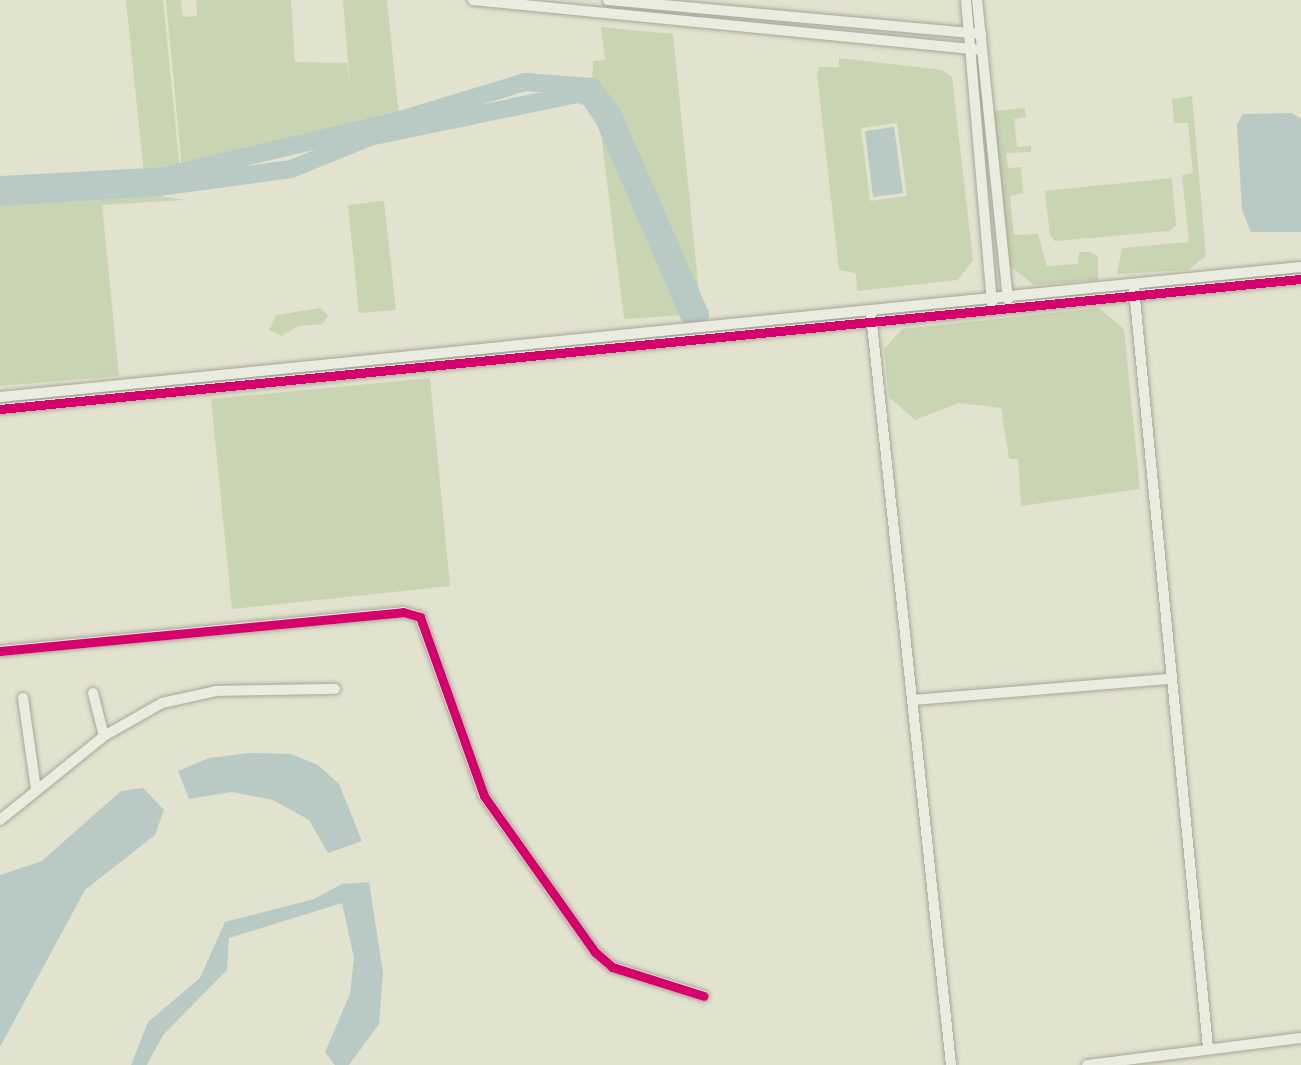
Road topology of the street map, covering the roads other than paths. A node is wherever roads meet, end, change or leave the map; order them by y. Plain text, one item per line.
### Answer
1 (473, 0) edge
2 (608, 0) edge
3 (966, 0) edge
4 (977, 0) edge
5 (967, 34) junction
6 (981, 34) junction
7 (967, 49) junction
8 (982, 50) junction
9 (1301, 267) edge
10 (1301, 279) edge
11 (1133, 283) junction
12 (1007, 295) junction
13 (1135, 295) junction
14 (991, 296) junction
15 (1009, 306) junction
16 (870, 307) junction
17 (992, 308) junction
18 (871, 319) junction
19 (0, 397) edge
20 (0, 409) edge
21 (0, 651) edge
22 (1169, 679) junction
23 (335, 689) dead end
24 (93, 694) dead end
25 (23, 698) dead end
26 (912, 700) junction
27 (104, 736) junction
28 (36, 789) junction
29 (0, 820) edge
30 (704, 996) dead end
31 (1301, 1038) edge
32 (1208, 1048) junction
33 (951, 1065) edge
34 (1087, 1065) edge

1 - 7 street
2 - 5 street
3 - 5 street
4 - 6 street
5 - 6 street
5 - 7 street
6 - 8 street
7 - 8 street
7 - 14 street
8 - 12 street
9 - 11 street
10 - 13 street
11 - 12 street
11 - 13 street
12 - 14 street
12 - 15 street
13 - 15 street
13 - 22 street
14 - 16 street
14 - 17 street
15 - 17 street
16 - 18 street
16 - 19 street
17 - 18 street
18 - 20 street
18 - 26 street
21 - 30 street
22 - 26 street
22 - 32 street
23 - 27 street
24 - 27 street
25 - 28 street
26 - 33 street
27 - 28 street
28 - 29 street
31 - 32 street
32 - 34 street

